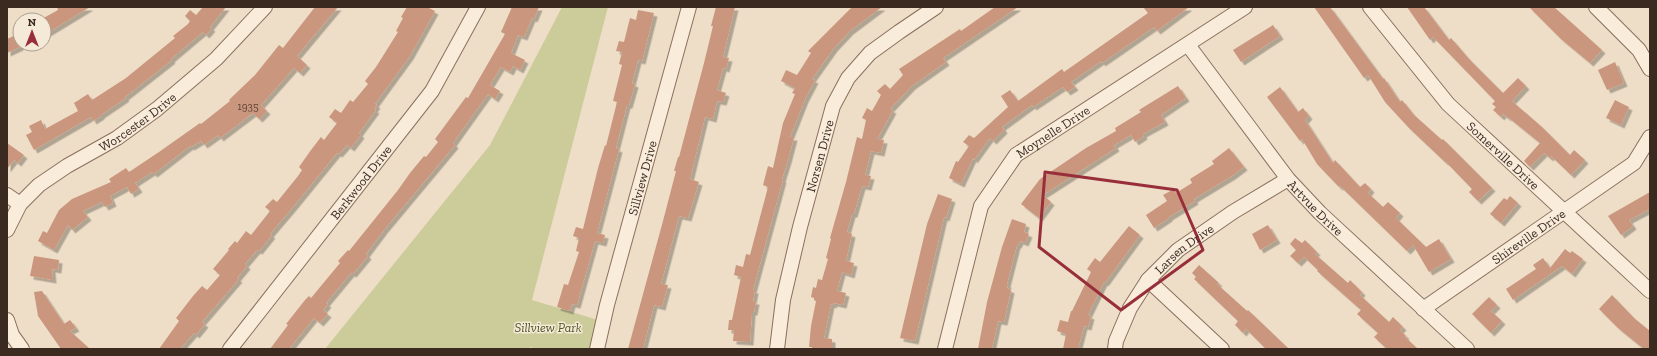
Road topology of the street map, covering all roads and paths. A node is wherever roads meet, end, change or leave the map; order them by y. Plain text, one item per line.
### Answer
1 (265, 7) edge
2 (478, 7) edge
3 (689, 7) edge
4 (936, 7) edge
5 (1245, 7) edge
6 (1370, 7) edge
7 (1596, 7) edge
8 (1188, 45) junction
9 (1650, 69) edge
10 (1650, 137) edge
11 (1288, 179) junction
12 (7, 195) edge
13 (20, 204) junction
14 (1564, 212) junction
15 (7, 230) edge
16 (1148, 280) junction
17 (1650, 291) edge
18 (1423, 309) junction
19 (7, 320) edge
20 (22, 349) edge
21 (230, 349) edge
22 (597, 349) edge
23 (777, 349) edge
24 (945, 349) edge
25 (1115, 349) edge
26 (1222, 349) edge
27 (1467, 349) edge

1 - 13 street, Worcester Drive
2 - 21 street, Berkwood Drive
3 - 22 street, Sillview Drive
4 - 23 street, Norsen Drive
5 - 8 street, Moynelle Drive
6 - 14 street, Somerville Drive
7 - 9 street
8 - 11 street, Artvue Drive
8 - 24 street, Moynelle Drive
10 - 14 street, Shireville Drive
11 - 16 street, Larsen Drive
11 - 18 street, Artvue Drive
12 - 13 street
13 - 15 street, Worcester Drive
14 - 17 street, Somerville Drive
14 - 18 street, Shireville Drive
16 - 25 street, Larsen Drive
16 - 26 street
18 - 27 street, Artvue Drive
19 - 20 street

